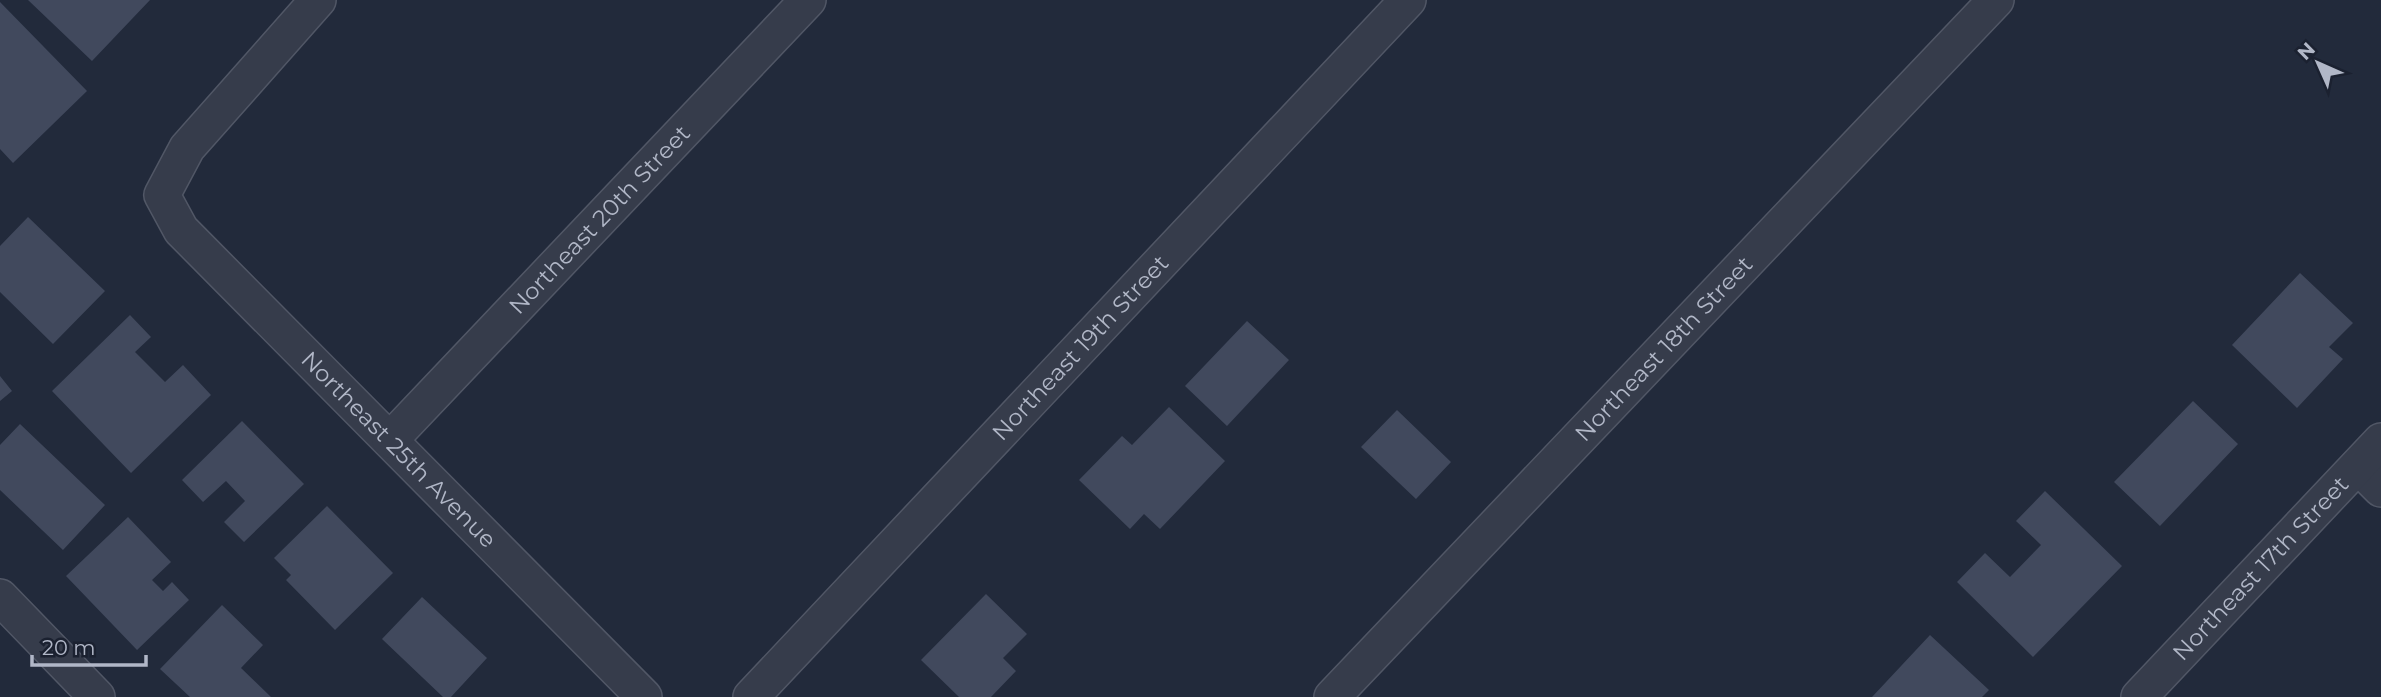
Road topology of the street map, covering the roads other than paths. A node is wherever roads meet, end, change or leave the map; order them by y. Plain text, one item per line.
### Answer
1 (318, 0) edge
2 (808, 0) edge
3 (1408, 0) edge
4 (1996, 0) edge
5 (390, 440) junction
6 (2373, 465) edge
7 (0, 597) edge
8 (97, 697) edge
9 (644, 697) edge
10 (751, 697) edge
11 (1332, 697) edge
12 (2139, 697) edge

1 - 5 street, Northeast 25th Avenue
2 - 5 street, Northeast 20th Street
3 - 10 street, Northeast 19th Street
4 - 11 street, Northeast 18th Street
5 - 9 street, Northeast 25th Avenue
6 - 12 street, Northeast 17th Street
7 - 8 street

